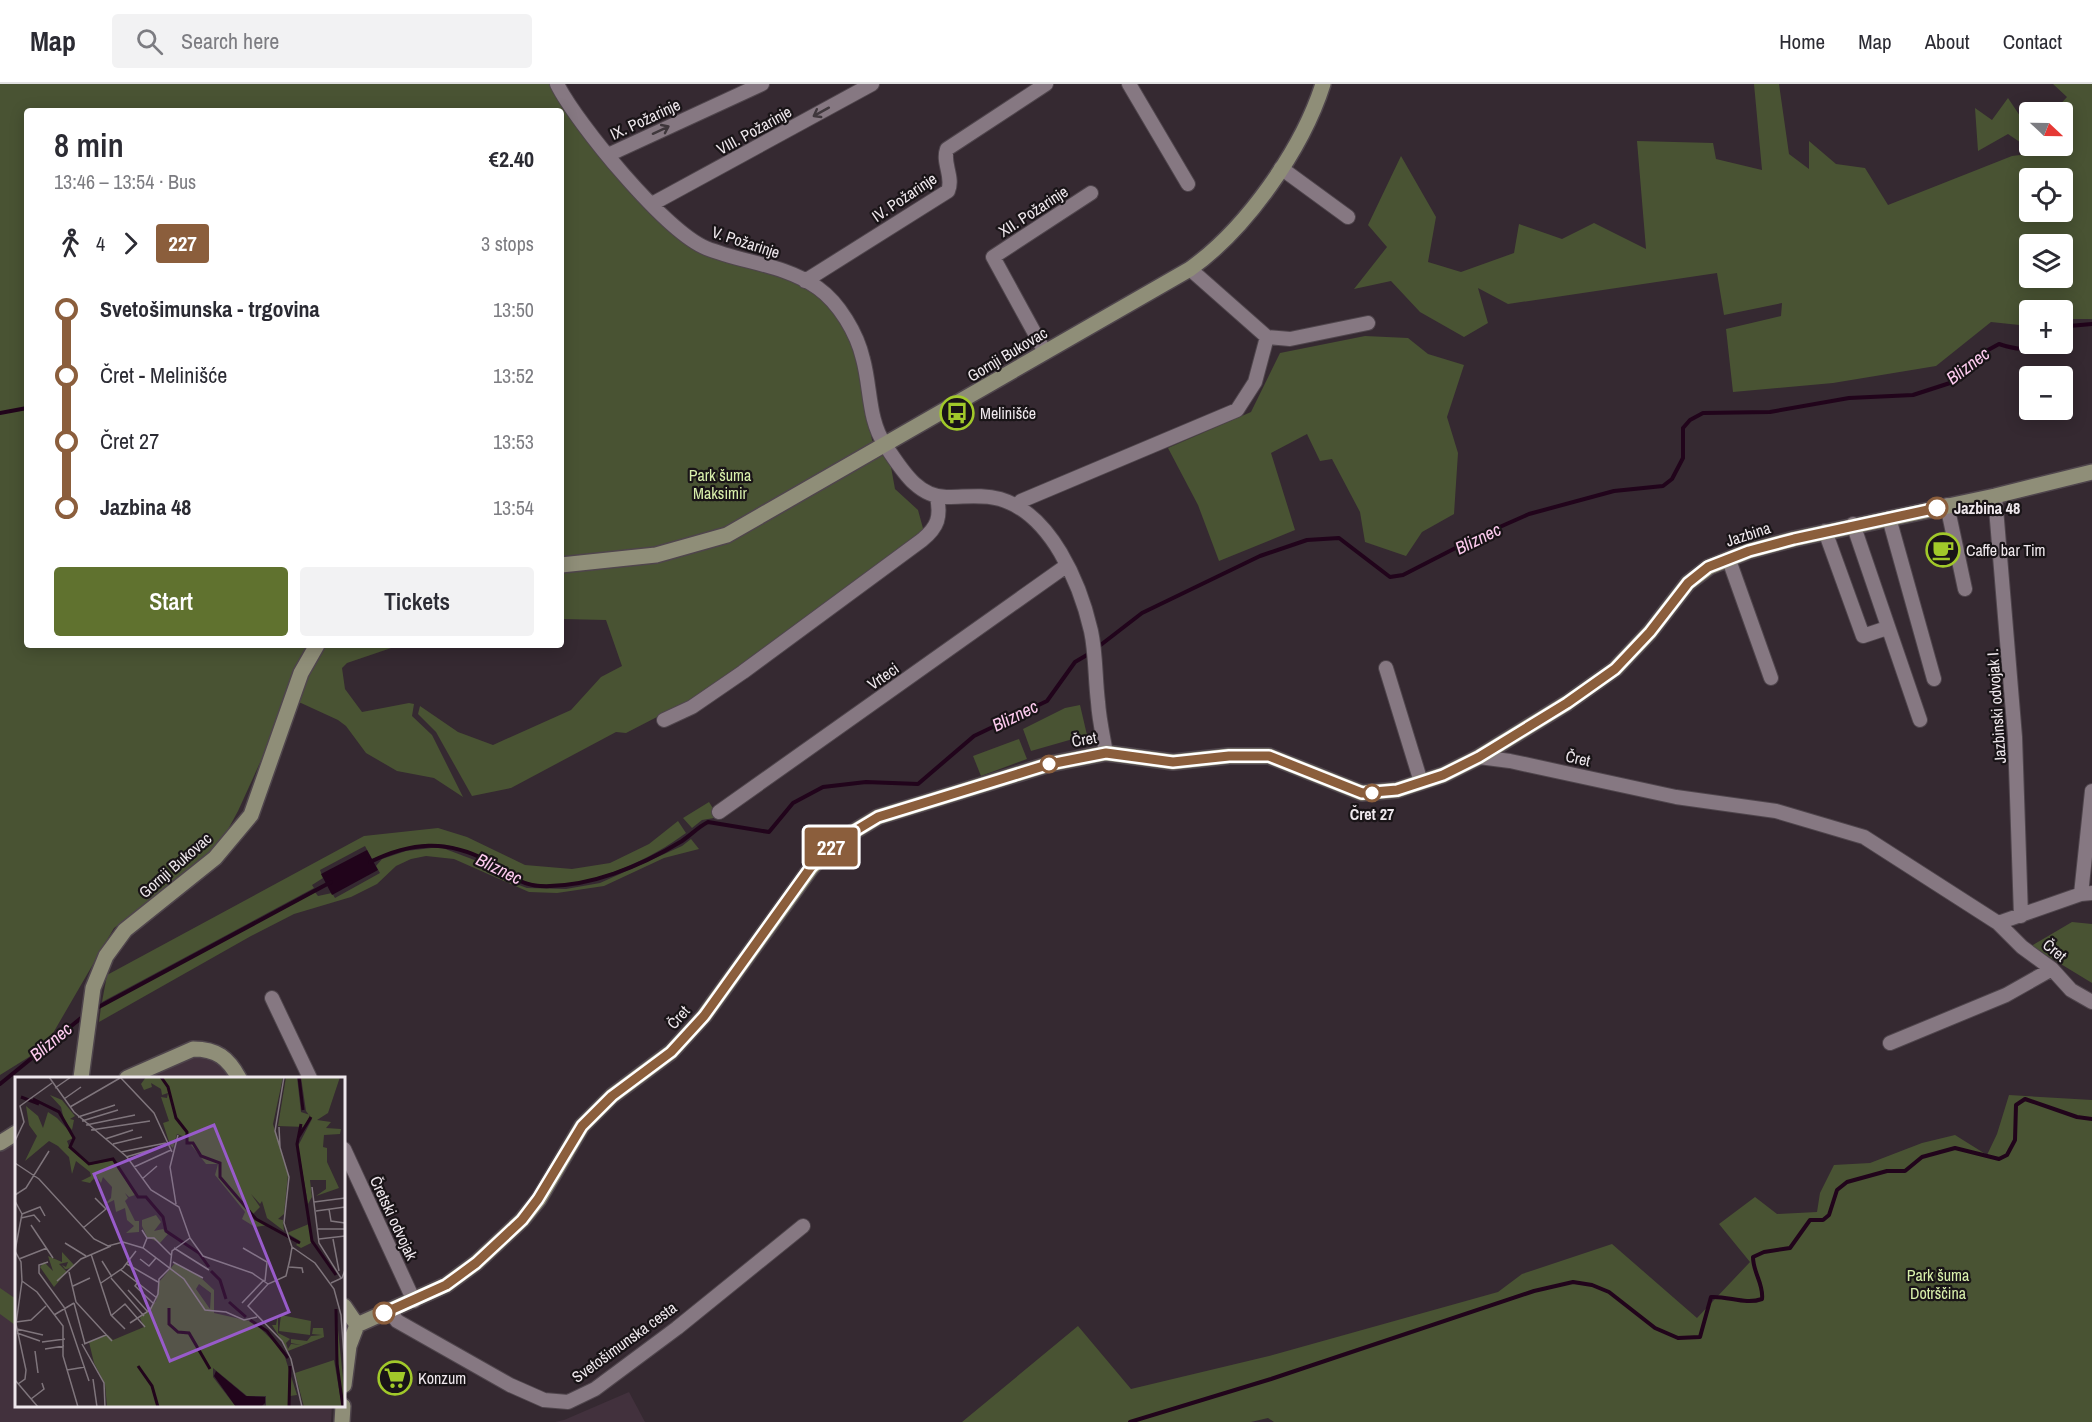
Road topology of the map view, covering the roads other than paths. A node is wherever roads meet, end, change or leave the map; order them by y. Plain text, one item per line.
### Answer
1 (557, 84) edge
2 (762, 84) edge
3 (872, 84) edge
4 (1046, 84) edge
5 (1129, 84) edge
6 (1323, 84) edge
7 (608, 155) junction
8 (1281, 168) junction
9 (1188, 184) dead end
10 (1091, 193) dead end
11 (652, 204) junction
12 (1348, 217) dead end
13 (1190, 269) junction
14 (805, 281) junction
15 (1368, 323) dead end
16 (1267, 337) junction
17 (1045, 352) junction
18 (886, 446) junction
19 (2092, 472) edge
20 (1995, 496) junction
21 (938, 497) junction
22 (1947, 505) junction
23 (1017, 506) junction
24 (1889, 518) junction
25 (1853, 525) junction
26 (1825, 531) junction
27 (1729, 560) junction
28 (564, 565) edge
29 (1066, 566) junction
30 (1965, 589) dead end
31 (1881, 630) dead end
32 (315, 648) edge
33 (1386, 668) dead end
34 (1771, 678) dead end
35 (1934, 679) dead end
36 (664, 720) dead end
37 (1920, 720) dead end
38 (1106, 753) junction
39 (1479, 757) junction
40 (1421, 782) junction
41 (2092, 791) edge
42 (718, 812) dead end
43 (2086, 894) edge
44 (2021, 915) junction
45 (1998, 923) junction
46 (2052, 969) junction
47 (272, 998) dead end
48 (2092, 1002) edge
49 (1890, 1043) dead end
50 (81, 1077) edge
51 (129, 1077) edge
52 (238, 1077) edge
53 (310, 1077) edge
54 (15, 1134) edge
55 (0, 1143) edge
56 (345, 1151) edge
57 (803, 1226) dead end
58 (414, 1301) junction
59 (345, 1307) edge
60 (390, 1311) junction
61 (357, 1325) junction
62 (345, 1377) edge
63 (343, 1407) edge
64 (342, 1422) edge

1 - 7 street, V. Požarinje
7 -> 2 street, IX. Požarinje
3 -> 11 street, VIII. Požarinje
4 - 14 street, IV. Požarinje
5 - 9 street
6 - 8 street, Gornji Bukovac
7 - 11 street, V. Požarinje
8 - 12 street
8 - 13 street, Gornji Bukovac
10 - 17 street, XII. Požarinje
11 - 14 street, V. Požarinje
13 - 16 street
13 - 17 street, Gornji Bukovac
14 - 18 street, V. Požarinje
15 - 16 street
16 - 23 street
17 - 18 street, Gornji Bukovac
18 - 21 street
18 - 28 street, Gornji Bukovac
19 - 20 street, Jazbina
20 - 22 street, Jazbina
20 - 44 street, Jazbinski odvojak I.
21 - 23 street
21 - 36 street
22 - 24 street, Jazbina
22 - 30 street
23 - 29 street
24 - 25 street, Jazbina
24 - 35 street
25 - 26 street, Jazbina
25 - 37 street
26 - 27 street, Jazbina
26 - 31 street
27 - 34 street
27 - 39 street, Jazbina
29 - 38 street
29 - 42 street, Vrteci
32 - 50 street, Gornji Bukovac
33 - 40 street
38 - 40 street, Čret
38 - 58 street, Čret
39 - 40 street, Čret
39 - 45 street, Čret
41 - 43 street
43 - 44 street
44 - 45 street
45 - 46 street, Čret
46 - 48 street, Čret
46 - 49 street
47 - 53 street
51 - 52 street
54 - 55 street
56 - 58 street, Čretski odvojak
57 - 60 street, Svetošimunska cesta
58 - 60 street, Čret
59 - 61 street
60 - 61 street, Čret
61 - 62 street
63 - 64 street

